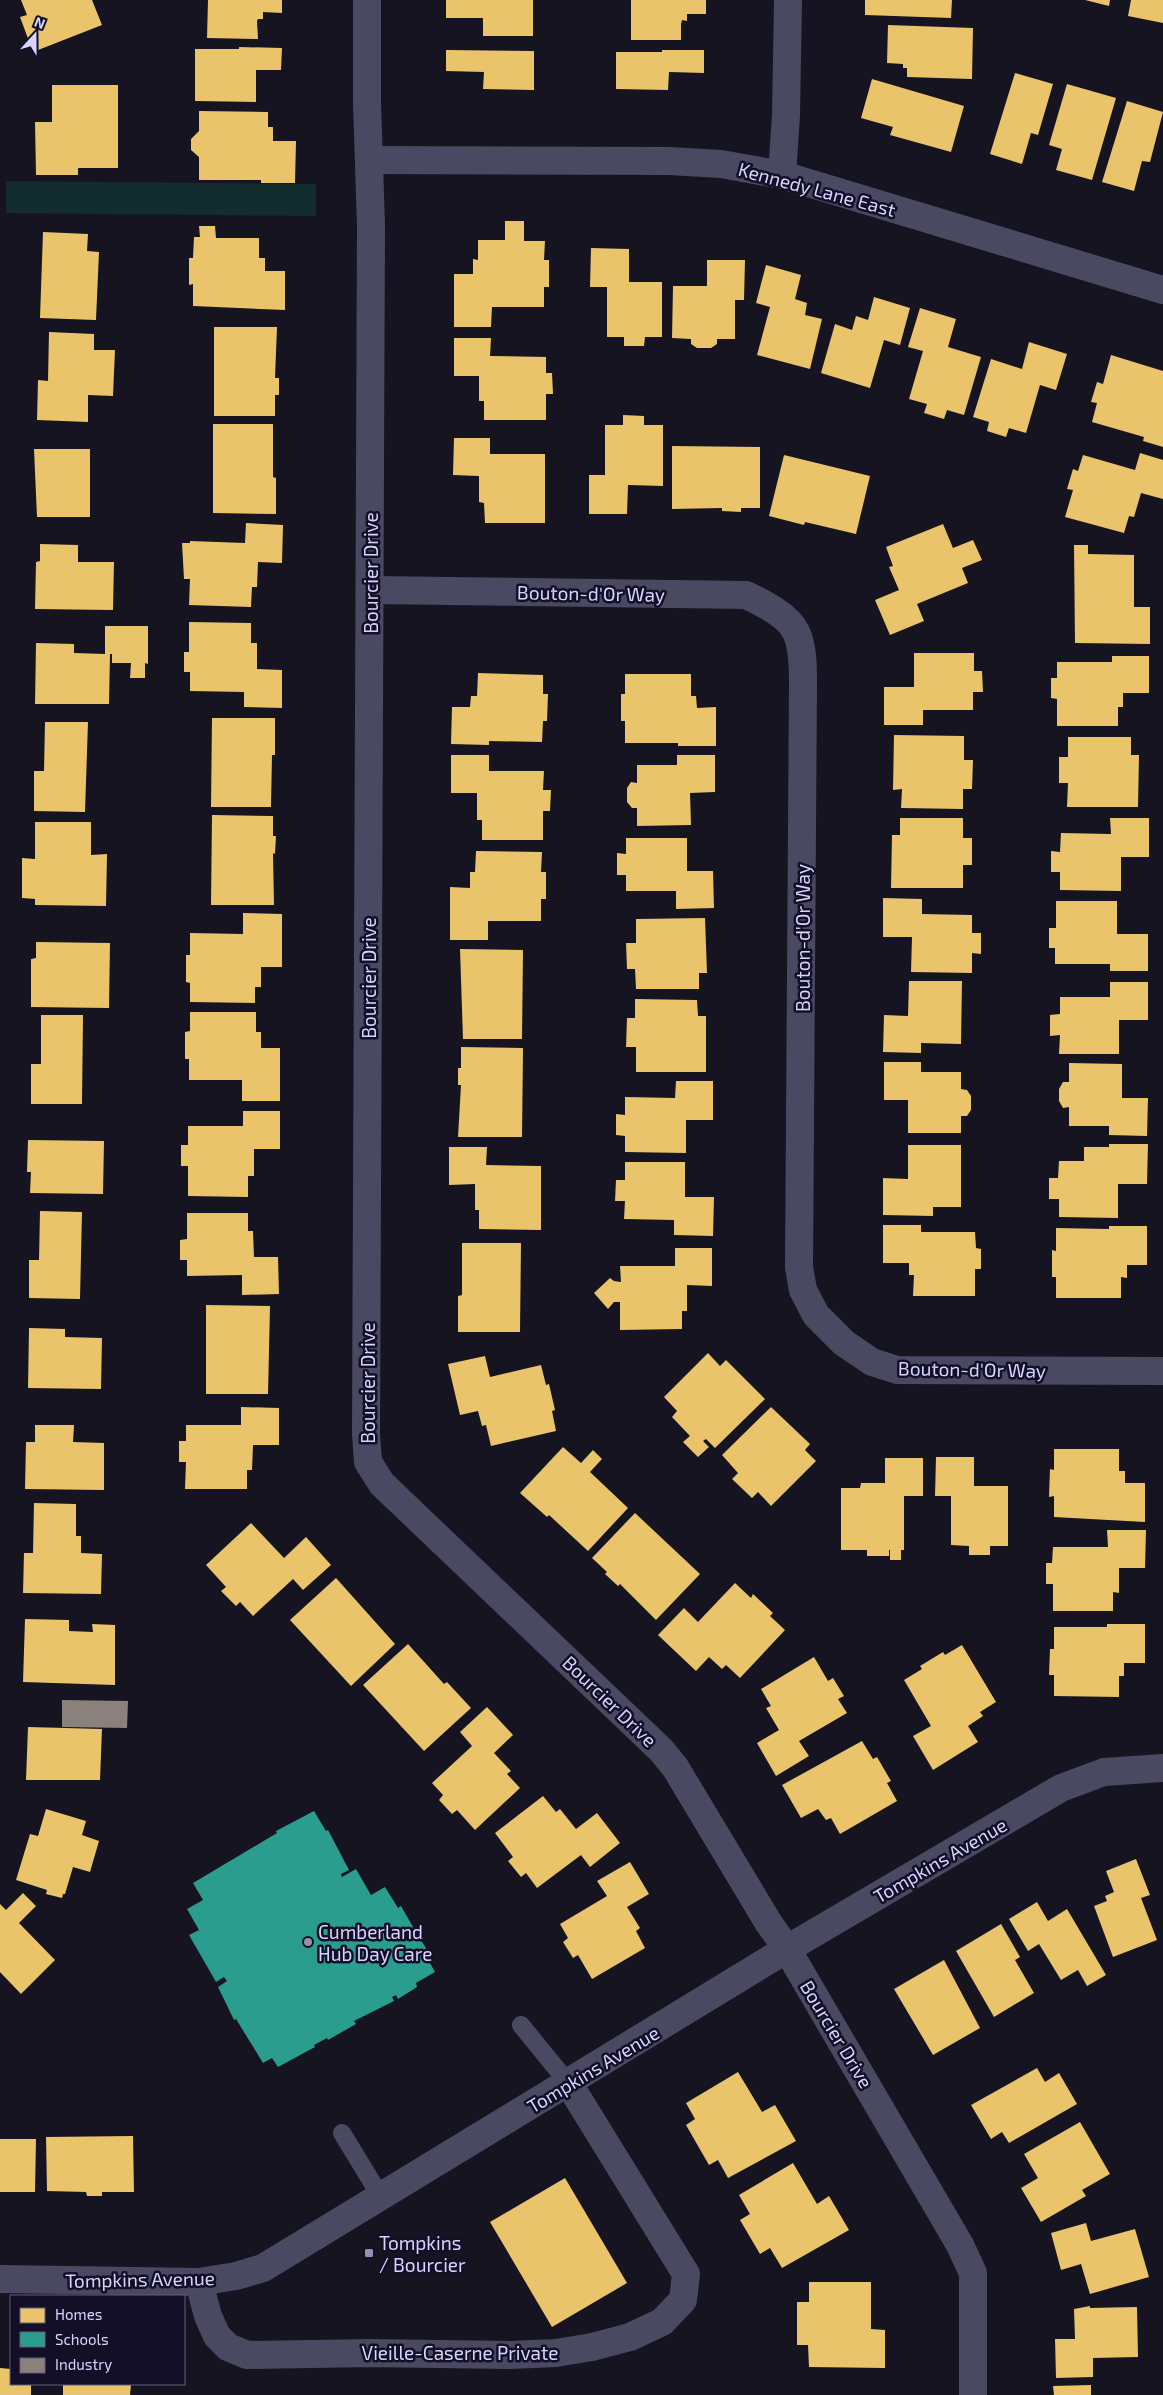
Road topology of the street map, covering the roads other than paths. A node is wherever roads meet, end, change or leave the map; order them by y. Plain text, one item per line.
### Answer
1 (367, 0) edge
2 (788, 0) edge
3 (369, 160) junction
4 (782, 175) junction
5 (1163, 290) edge
6 (370, 590) junction
7 (1163, 1371) edge
8 (1163, 1768) edge
9 (787, 1949) junction
10 (521, 2025) dead end
11 (569, 2084) junction
12 (342, 2133) dead end
13 (381, 2197) junction
14 (0, 2279) edge
15 (199, 2282) junction
16 (973, 2395) edge

1 - 3 street, Bourcier Drive
2 - 4 street
3 - 4 street, Kennedy Lane East
3 - 6 street, Bourcier Drive
4 - 5 street, Kennedy Lane East
6 - 7 street, Bouton-d'Or Way
6 - 9 street, Bourcier Drive
8 - 9 street, Tompkins Avenue
9 - 11 street, Tompkins Avenue
9 - 16 street, Bourcier Drive
10 - 11 lane
11 - 13 street, Tompkins Avenue
11 - 15 street, Vieille-Caserne Private
12 - 13 lane
13 - 15 street, Tompkins Avenue
14 - 15 street, Tompkins Avenue

